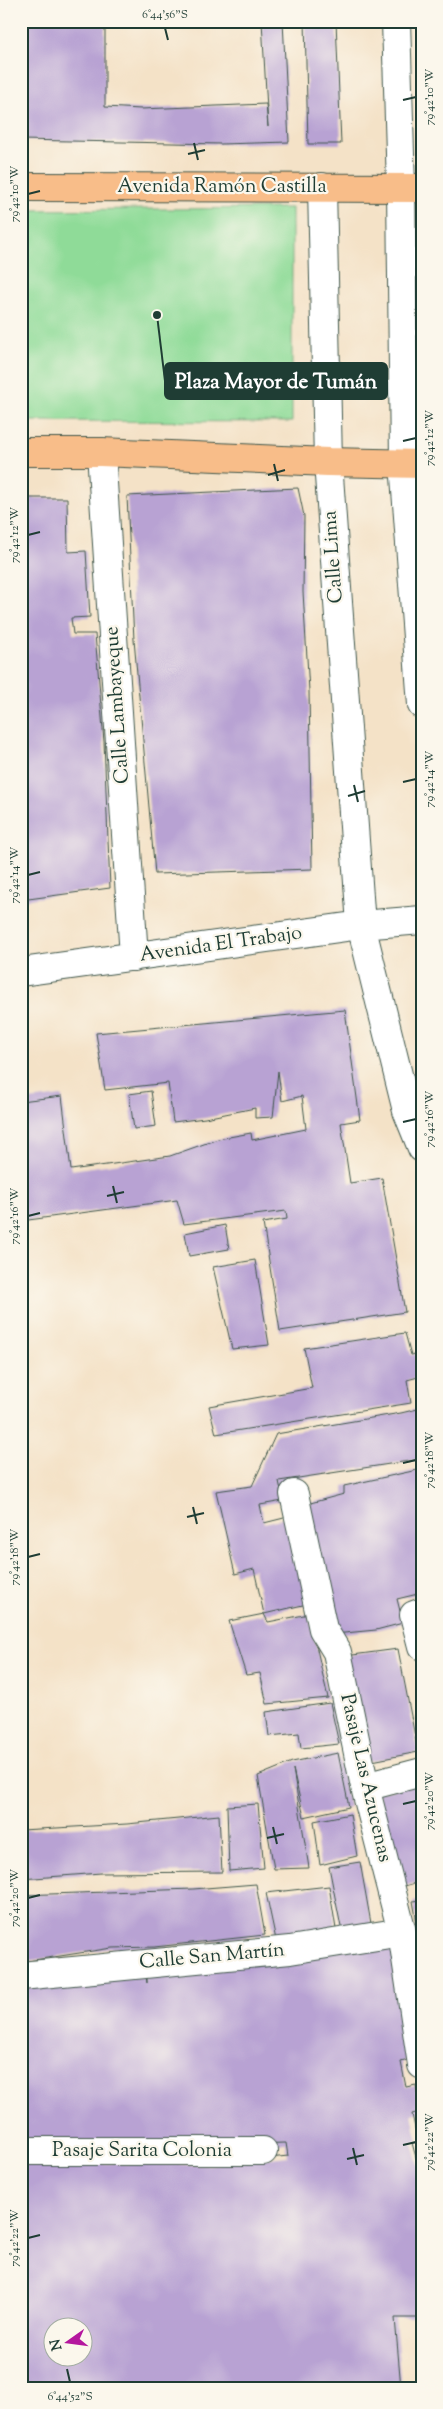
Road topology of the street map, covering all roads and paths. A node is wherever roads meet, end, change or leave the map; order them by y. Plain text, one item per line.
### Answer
1 (396, 21) edge
2 (21, 187) edge
3 (322, 187) junction
4 (412, 187) edge
5 (21, 452) edge
6 (101, 452) junction
7 (328, 462) junction
8 (413, 463) edge
9 (422, 705) edge
10 (422, 920) edge
11 (361, 925) junction
12 (134, 957) junction
13 (21, 972) edge
14 (422, 1148) edge
15 (294, 1494) dead end
16 (422, 1612) edge
17 (422, 1646) edge
18 (422, 1772) edge
19 (364, 1787) junction
20 (402, 1932) junction
21 (21, 1976) edge
22 (422, 2065) edge
23 (21, 2151) edge
24 (263, 2151) dead end

1 - 4 street
2 - 3 main road, Avenida Ramón Castilla
3 - 4 main road, Avenida Ramón Castilla
3 - 7 street, Calle Lima
4 - 8 street
5 - 6 main road
6 - 7 main road
6 - 12 street, Calle Lambayeque
7 - 8 main road
7 - 11 street, Calle Lima
8 - 9 street
10 - 11 street, Avenida El Trabajo
11 - 12 street, Avenida El Trabajo
11 - 14 street, Calle Lima
12 - 13 street, Avenida El Trabajo
15 - 19 street, Pasaje Las Azucenas
16 - 17 street
18 - 19 street
19 - 20 street, Pasaje Las Azucenas
20 - 21 street, Calle San Martín
20 - 22 street, Pasaje Las Azucenas
23 - 24 street, Pasaje Sarita Colonia

